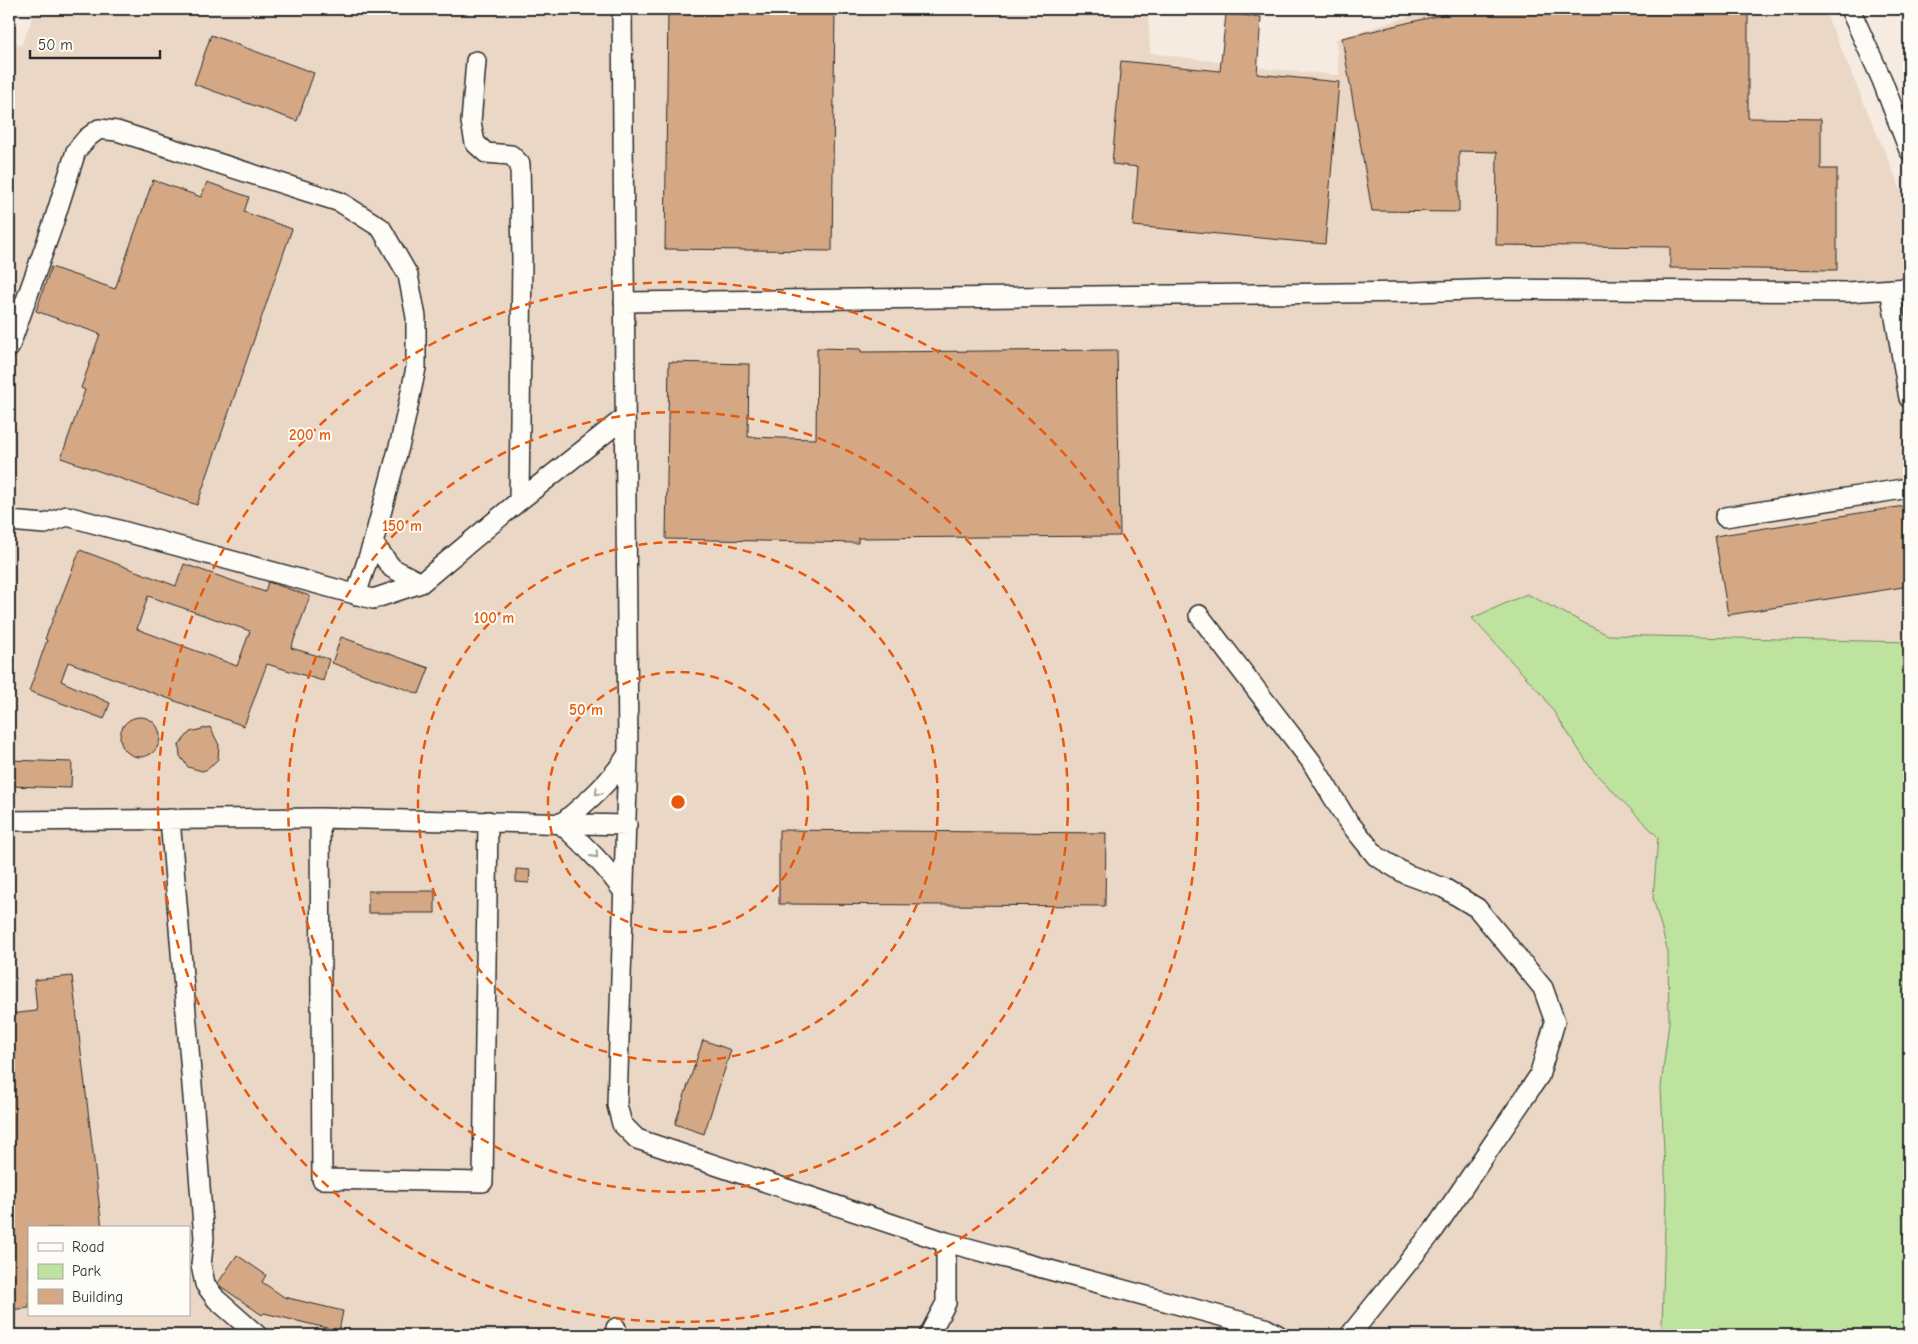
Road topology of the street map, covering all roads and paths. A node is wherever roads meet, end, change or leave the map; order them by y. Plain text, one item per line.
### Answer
1 (622, 9) edge
2 (1850, 9) edge
3 (476, 61) dead end
4 (1909, 150) edge
5 (1909, 288) edge
6 (1890, 289) junction
7 (624, 302) junction
8 (9, 348) edge
9 (1909, 398) edge
10 (624, 418) junction
11 (1909, 488) edge
12 (519, 501) junction
13 (1725, 517) dead end
14 (9, 521) edge
15 (372, 543) junction
16 (421, 583) junction
17 (356, 595) junction
18 (1199, 615) dead end
19 (628, 754) junction
20 (320, 818) junction
21 (170, 819) junction
22 (9, 821) edge
23 (488, 821) junction
24 (561, 824) junction
25 (626, 825) junction
26 (623, 891) junction
27 (946, 1242) junction
28 (256, 1335) edge
29 (929, 1335) edge
30 (1278, 1335) edge
31 (1350, 1335) edge

1 - 7 street
2 - 4 street
3 - 12 street
5 - 6 street
6 - 7 street
6 - 9 street
7 - 10 street
8 - 15 street
10 - 12 street
10 - 19 street
11 - 13 street
12 - 16 street
14 - 17 street
15 - 16 street
15 - 17 street
16 - 17 street
18 - 31 street
19 -> 24 street
19 - 25 street
20 - 21 street
20 - 23 street
20 - 23 street
21 - 22 street
21 - 28 street
23 - 24 street
24 - 25 street
24 -> 26 street
25 - 26 street
26 - 27 street
27 - 29 street
27 - 30 street

